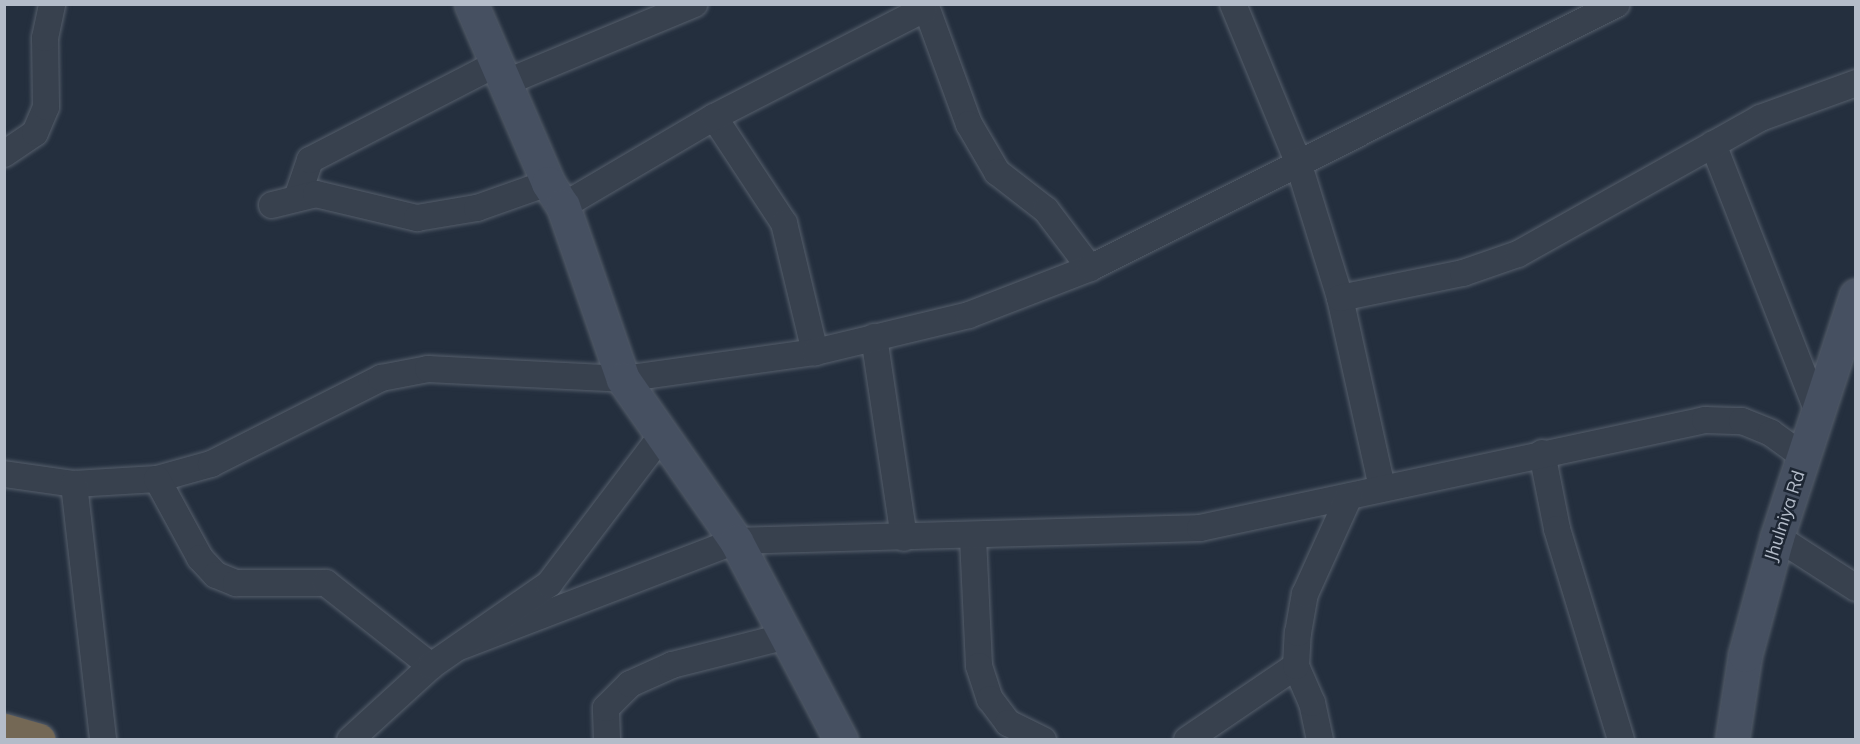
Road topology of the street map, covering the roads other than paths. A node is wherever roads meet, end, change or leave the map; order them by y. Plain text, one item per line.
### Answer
1 (52, 4) edge
2 (471, 4) edge
3 (694, 4) edge
4 (1233, 4) edge
5 (1617, 4) edge
6 (924, 7) edge
7 (503, 73) junction
8 (1856, 82) edge
9 (714, 117) junction
10 (1713, 144) junction
11 (4, 154) edge
12 (1298, 162) junction
13 (297, 195) junction
14 (556, 195) junction
15 (272, 205) dead end
16 (1090, 268) junction
17 (1856, 296) edge
18 (1340, 298) junction
19 (874, 337) junction
20 (815, 352) junction
21 (623, 380) junction
22 (1818, 412) junction
23 (662, 435) junction
24 (1542, 453) junction
25 (1804, 457) junction
26 (4, 474) edge
27 (157, 479) junction
28 (74, 484) junction
29 (1382, 488) junction
30 (1349, 497) junction
31 (1777, 537) junction
32 (904, 538) junction
33 (973, 538) junction
34 (735, 541) junction
35 (1856, 588) edge
36 (786, 636) junction
37 (462, 646) junction
38 (431, 666) junction
39 (1296, 666) junction
40 (4, 730) edge
41 (39, 740) edge
42 (103, 740) edge
43 (350, 740) edge
44 (607, 740) edge
45 (841, 740) edge
46 (1042, 740) edge
47 (1187, 740) edge
48 (1320, 740) edge
49 (1621, 740) edge
50 (1732, 740) edge

1 - 11 street
2 - 7 street
3 - 7 street
4 - 12 street
5 - 12 street
6 - 9 street
6 - 16 street
7 - 13 street
7 - 14 street
8 - 10 street
9 - 14 street
9 - 20 street
10 - 18 street
10 - 22 street
12 - 16 street
12 - 18 street
13 - 14 street
13 - 15 street
14 - 21 street
16 - 19 street
17 - 22 street, Jhulniya Rd
18 - 29 street
19 - 20 street
19 - 32 street
20 - 21 street
21 - 23 street
21 - 27 street
22 - 25 street, Jhulniya Rd
23 - 34 street
23 - 37 street
24 - 25 street
24 - 29 street
24 - 49 street
25 - 31 street, Jhulniya Rd
26 - 28 street
27 - 28 street
27 - 38 street
28 - 42 street
29 - 30 street
30 - 33 street
30 - 39 street
31 - 35 street
31 - 50 street, Jhulniya Rd
32 - 33 street
32 - 34 street
33 - 46 street
34 - 36 street
34 - 37 street
36 - 44 street
36 - 45 street
37 - 38 street
38 - 43 street
39 - 47 street
39 - 48 street
40 - 41 highway

